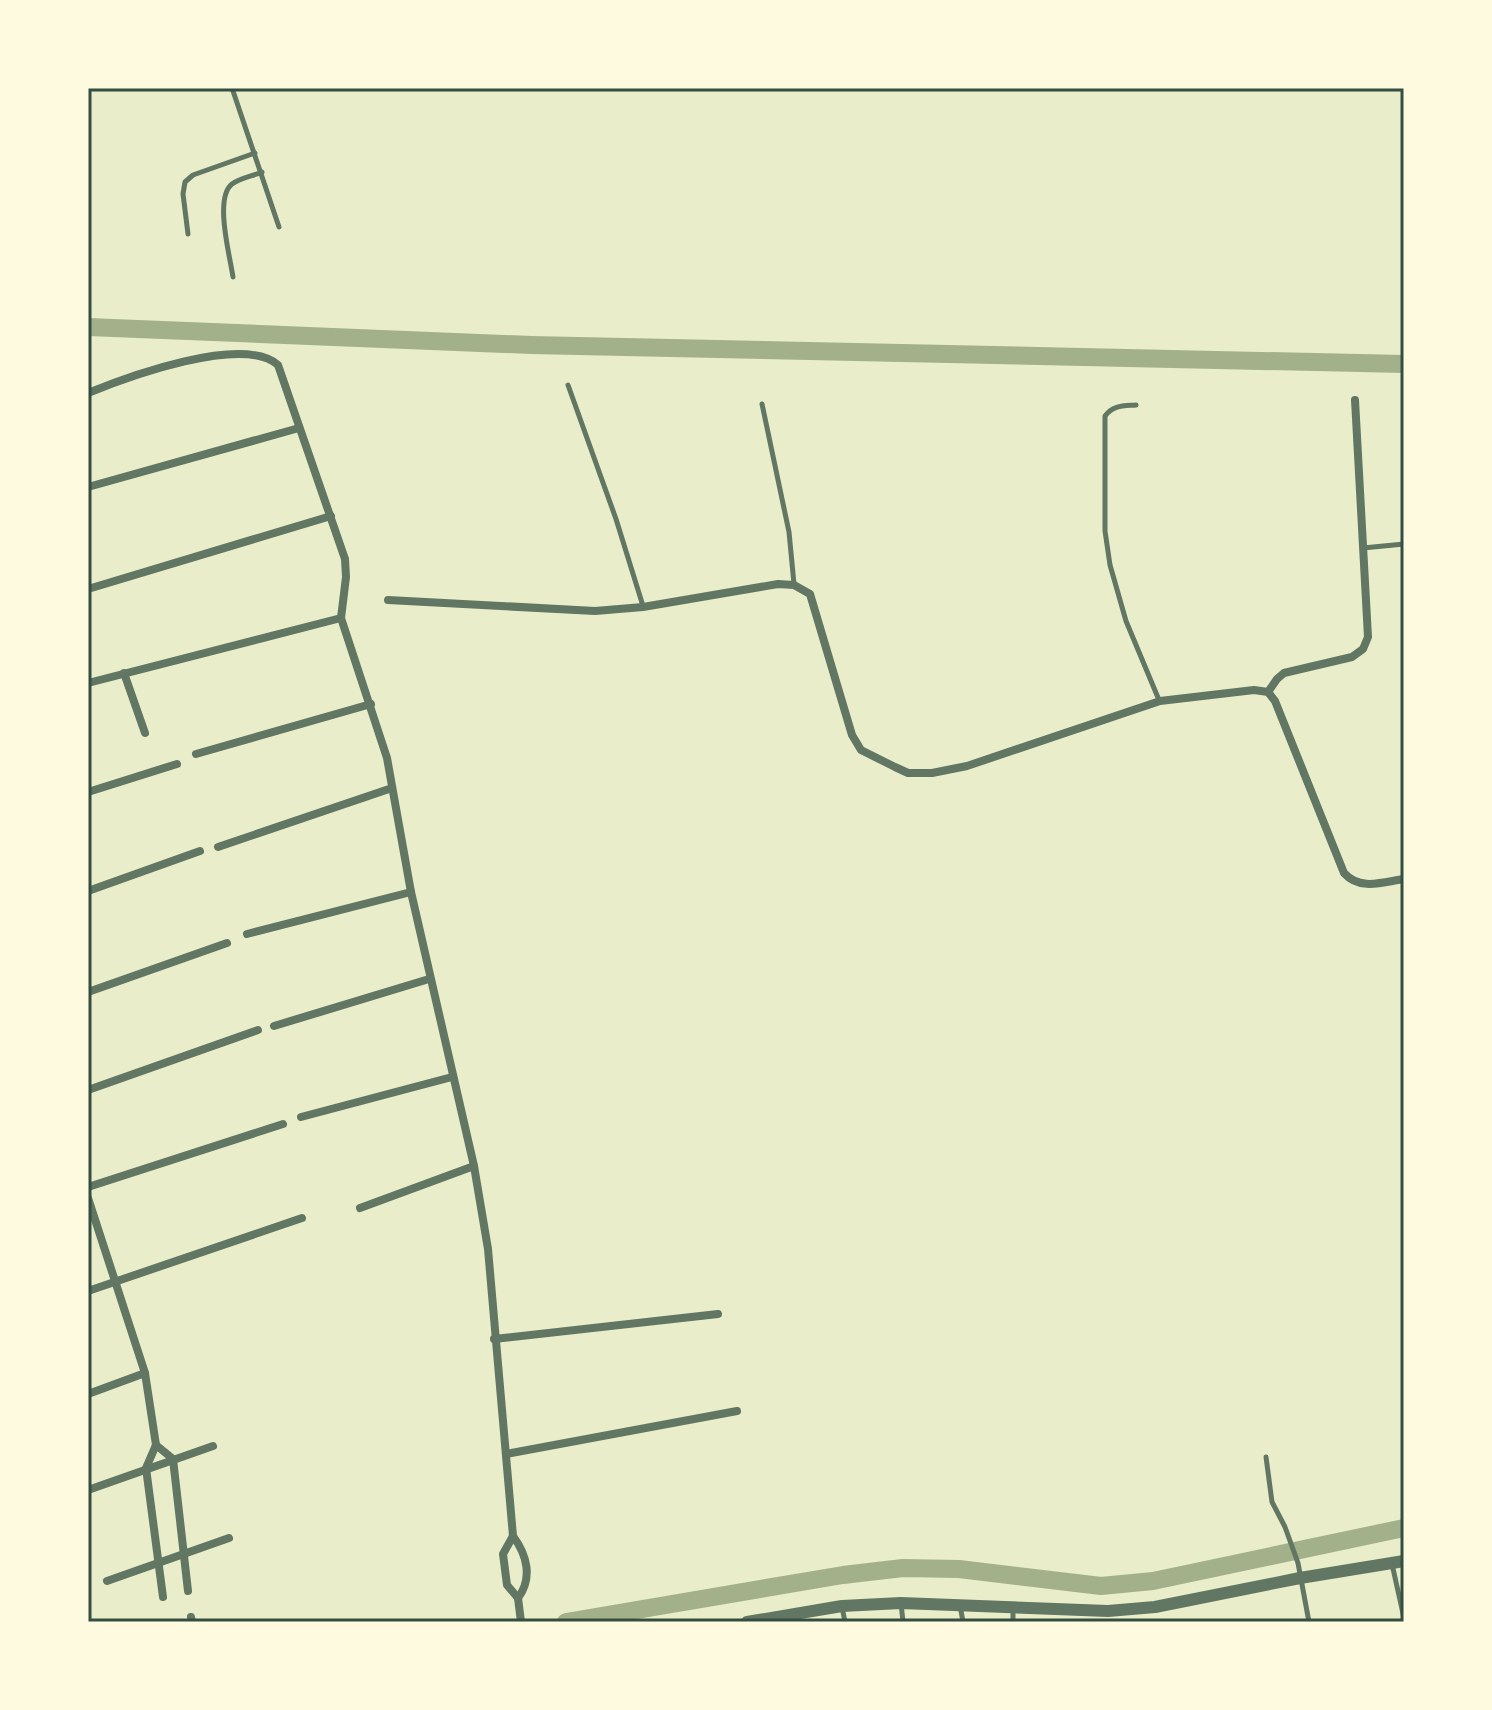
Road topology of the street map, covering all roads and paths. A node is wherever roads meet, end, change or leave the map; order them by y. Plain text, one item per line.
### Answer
1 (232, 88) edge
2 (255, 153) junction
3 (262, 172) junction
4 (279, 227) dead end
5 (188, 234) dead end
6 (233, 277) dead end
7 (568, 385) dead end
8 (88, 393) edge
9 (1355, 400) dead end
10 (762, 404) dead end
11 (1136, 405) dead end
12 (299, 428) junction
13 (88, 487) edge
14 (331, 516) junction
15 (1404, 544) edge
16 (1362, 549) junction
17 (794, 585) junction
18 (88, 589) edge
19 (388, 600) dead end
20 (643, 607) junction
21 (341, 618) junction
22 (124, 673) junction
23 (88, 683) edge
24 (1268, 692) junction
25 (1160, 701) junction
26 (371, 704) junction
27 (145, 733) dead end
28 (196, 754) dead end
29 (177, 764) dead end
30 (392, 788) junction
31 (88, 792) edge
32 (218, 847) dead end
33 (200, 851) dead end
34 (1404, 879) edge
35 (88, 891) edge
36 (411, 892) junction
37 (247, 934) dead end
38 (227, 943) dead end
39 (429, 979) junction
40 (88, 992) edge
41 (274, 1026) dead end
42 (258, 1030) dead end
43 (452, 1077) junction
44 (88, 1090) edge
45 (301, 1117) dead end
46 (283, 1124) dead end
47 (474, 1166) junction
48 (88, 1187) edge
49 (88, 1198) edge
50 (360, 1208) dead end
51 (302, 1218) dead end
52 (116, 1281) junction
53 (88, 1291) edge
54 (718, 1314) dead end
55 (494, 1339) junction
56 (145, 1373) junction
57 (88, 1394) edge
58 (737, 1411) dead end
59 (156, 1445) junction
60 (213, 1446) dead end
61 (506, 1454) junction
62 (1266, 1457) dead end
63 (173, 1459) junction
64 (146, 1468) junction
65 (88, 1490) edge
66 (513, 1536) junction
67 (229, 1538) dead end
68 (184, 1554) junction
69 (1398, 1562) edge
70 (159, 1563) junction
71 (1300, 1578) junction
72 (107, 1581) dead end
73 (188, 1591) dead end
74 (163, 1597) dead end
75 (518, 1598) junction
76 (901, 1603) junction
77 (960, 1604) junction
78 (842, 1606) junction
79 (1013, 1607) junction
80 (816, 1616) edge
81 (1108, 1616) edge
82 (1404, 1618) edge
83 (521, 1622) edge
84 (747, 1622) edge
85 (845, 1622) edge
86 (903, 1622) edge
87 (963, 1622) edge
88 (1013, 1622) edge
89 (1309, 1622) edge

1 - 2 lane
2 - 3 lane
2 - 5 lane
3 - 4 lane
3 - 6 lane
7 - 20 lane
8 - 12 street
9 - 16 street
10 - 17 lane
11 - 25 lane
12 - 13 street
12 - 14 street
14 - 18 street
14 - 21 street
15 - 16 lane
16 - 24 street
17 - 20 street
17 - 25 street
19 - 20 street
21 - 22 street
21 - 26 street
22 - 23 street
22 - 27 street
24 - 25 street
24 - 34 street
26 - 28 street
26 - 30 street
29 - 31 street
30 - 32 street
30 - 36 street
33 - 35 street
36 - 37 street
36 - 39 street
38 - 40 street
39 - 41 street
39 - 43 street
42 - 44 street
43 - 45 street
43 - 47 street
46 - 48 street
47 - 50 street
47 - 55 street
49 - 52 street
51 - 52 street
52 - 53 street
52 - 56 street
54 - 55 street
55 - 61 street
56 - 57 street
56 - 59 street
58 - 61 street
59 - 63 street
59 - 64 street
60 - 63 street
61 - 66 street
62 - 71 lane
63 - 64 street
63 - 68 street
64 - 65 street
64 - 70 street
66 - 75 street
66 - 75 street
67 - 68 street
68 - 70 street
68 - 73 street
69 - 71 street
69 - 82 lane
70 - 72 street
70 - 74 street
71 - 81 street
71 - 89 lane
75 - 83 street
76 - 77 street
76 - 78 street
76 - 86 lane
77 - 79 street
77 - 87 lane
78 - 80 street
78 - 85 lane
79 - 81 street
79 - 88 lane
80 - 84 street

